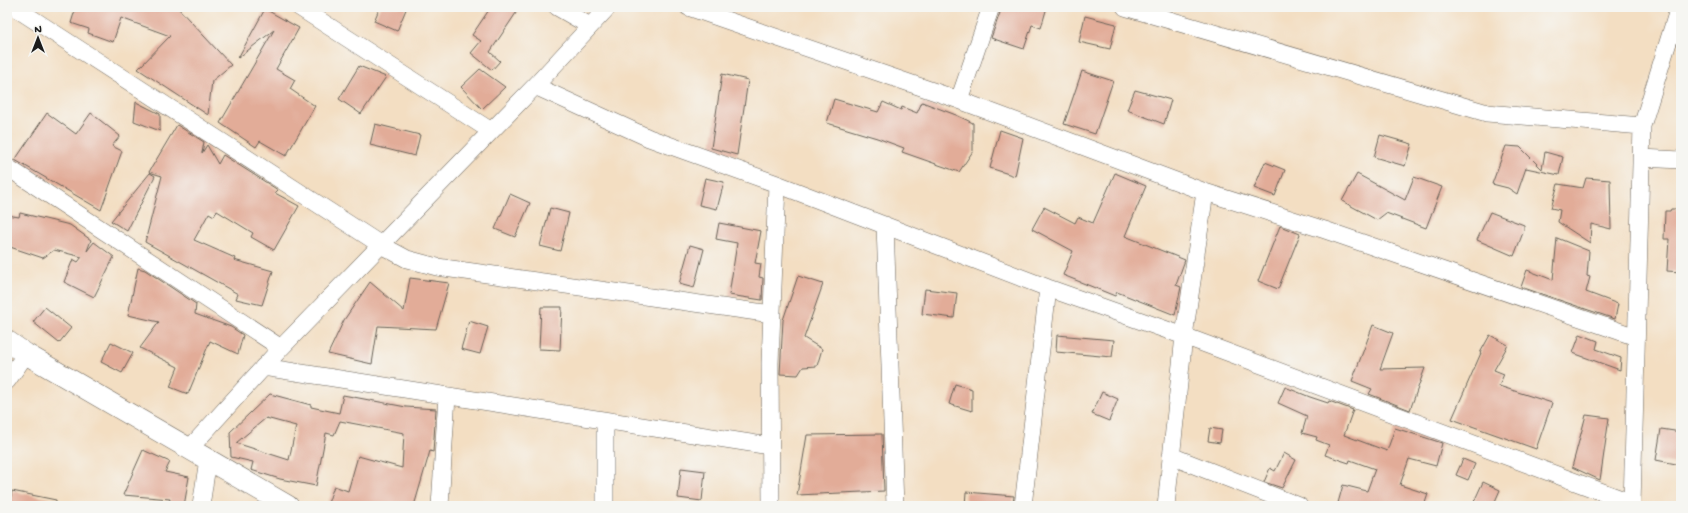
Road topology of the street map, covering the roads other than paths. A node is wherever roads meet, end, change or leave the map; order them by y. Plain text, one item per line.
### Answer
1 (14, 7) edge
2 (299, 7) edge
3 (557, 7) edge
4 (608, 7) edge
5 (688, 7) edge
6 (992, 7) edge
7 (1125, 7) edge
8 (1679, 7) edge
9 (590, 26) junction
10 (535, 86) junction
11 (959, 100) junction
12 (1642, 126) junction
13 (490, 131) junction
14 (1641, 158) junction
15 (1681, 160) edge
16 (7, 167) edge
17 (777, 184) junction
18 (1205, 192) junction
19 (885, 224) junction
20 (381, 245) junction
21 (1048, 288) junction
22 (772, 314) junction
23 (1184, 336) junction
24 (1636, 337) junction
25 (7, 341) edge
26 (281, 348) junction
27 (26, 354) junction
28 (263, 367) junction
29 (7, 381) edge
30 (448, 396) junction
31 (604, 421) junction
32 (770, 446) junction
33 (190, 448) junction
34 (1170, 456) junction
35 (208, 459) junction
36 (1632, 504) edge
37 (201, 506) edge
38 (288, 506) edge
39 (440, 506) edge
40 (604, 506) edge
41 (771, 506) edge
42 (895, 506) edge
43 (1023, 506) edge
44 (1166, 506) edge
45 (1299, 506) edge

1 - 20 street
2 - 13 street
3 - 9 street
4 - 9 street
5 - 11 street
6 - 11 street
7 - 12 street
8 - 12 street
9 - 10 street
10 - 13 street
10 - 17 street
11 - 18 street
12 - 14 street
13 - 20 street
14 - 15 street
14 - 24 street
16 - 26 street
17 - 19 street
17 - 22 street
18 - 23 street
18 - 24 street
19 - 21 street
19 - 42 street
20 - 22 street
20 - 26 street
21 - 23 street
21 - 43 street
22 - 32 street
23 - 34 street
23 - 36 street
24 - 36 street
25 - 27 street
26 - 28 street
27 - 29 street
27 - 33 street
28 - 30 street
28 - 33 street
30 - 31 street
30 - 39 street
31 - 32 street
31 - 40 street
32 - 41 street
33 - 35 street
34 - 44 street
34 - 45 street
35 - 37 street
35 - 38 street

